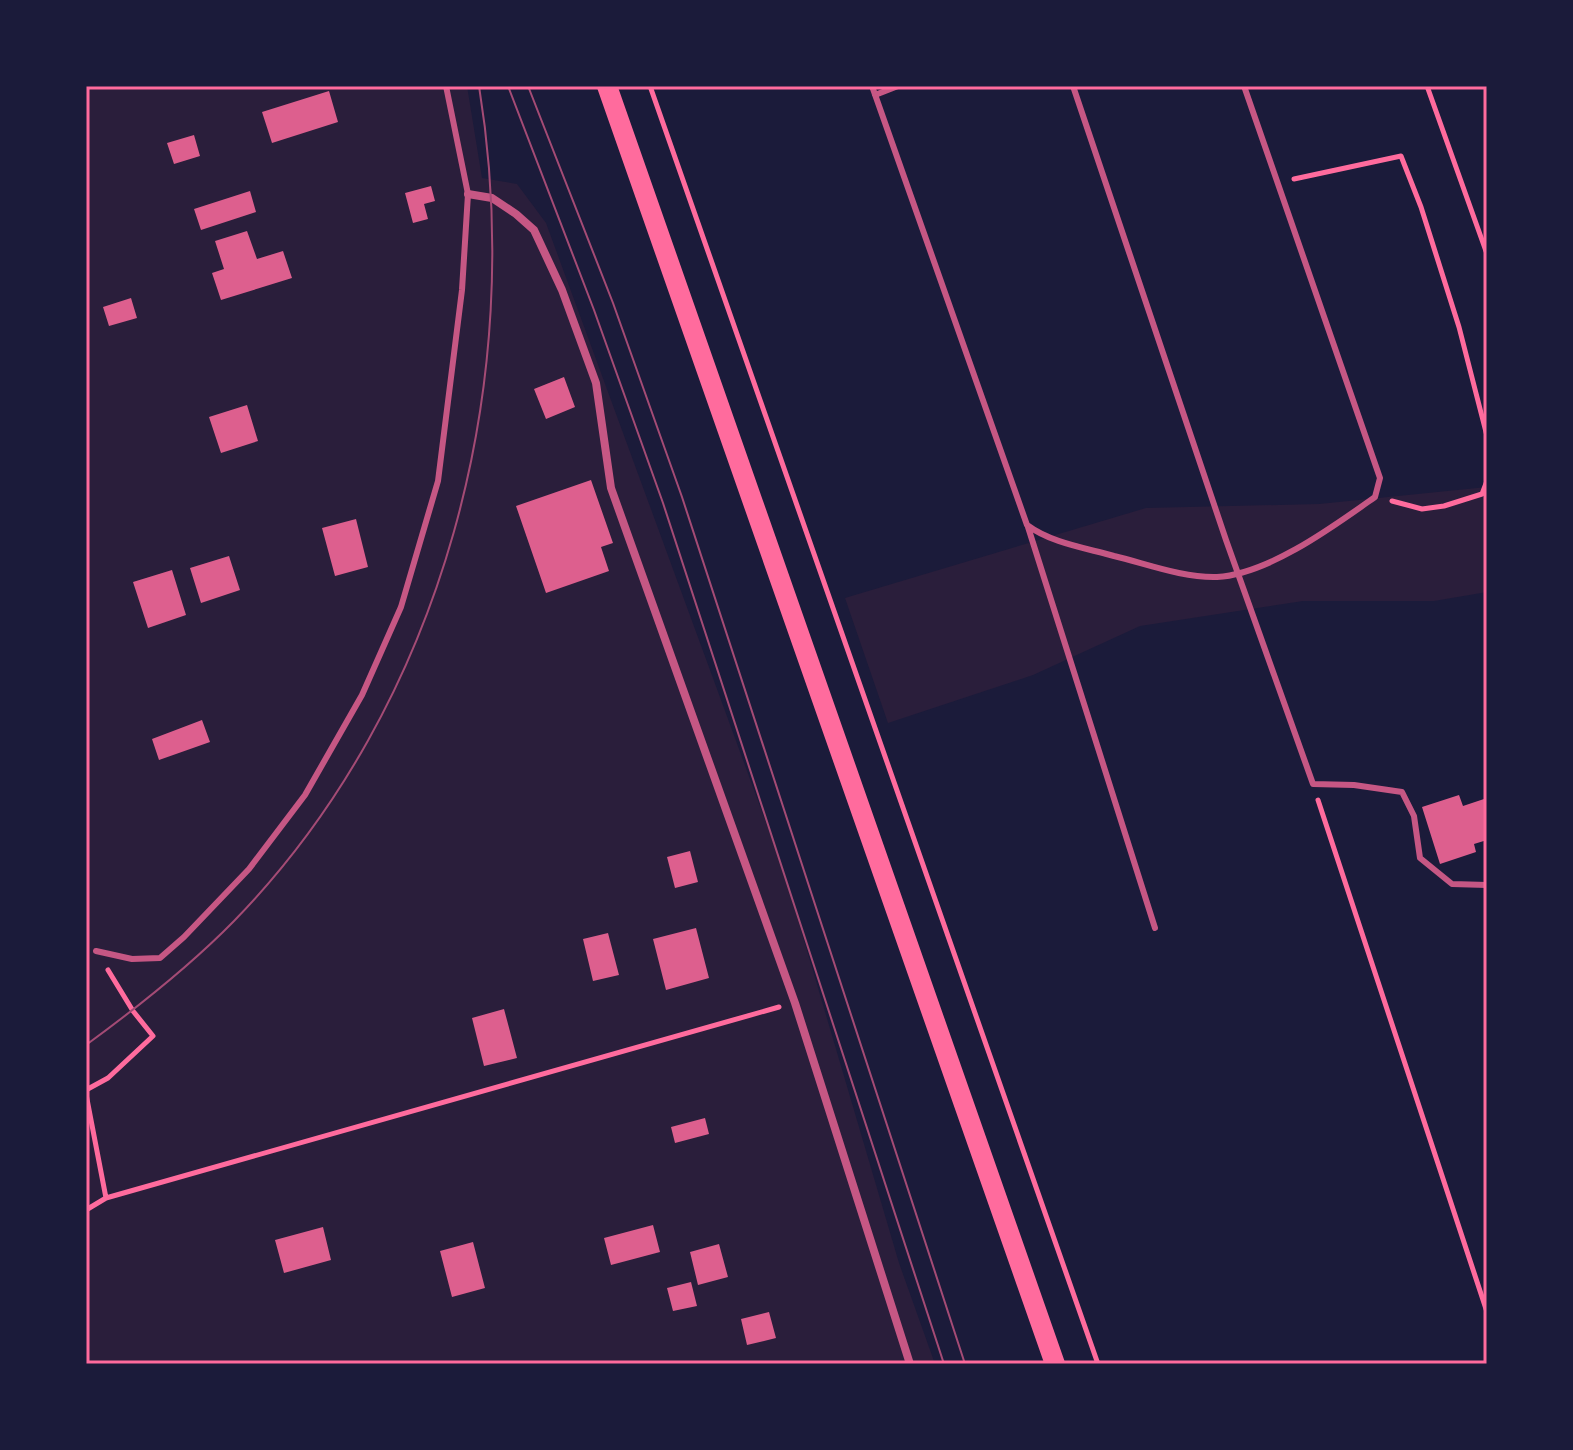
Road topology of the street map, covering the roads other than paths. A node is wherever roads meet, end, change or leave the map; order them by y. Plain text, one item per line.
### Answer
1 (446, 86) edge
2 (607, 86) edge
3 (872, 86) edge
4 (898, 86) edge
5 (1073, 86) edge
6 (1244, 86) edge
7 (875, 95) junction
8 (468, 194) junction
9 (1027, 525) junction
10 (1238, 574) junction
11 (1487, 885) edge
12 (1155, 928) dead end
13 (96, 951) road end
14 (910, 1364) edge
15 (1055, 1364) edge

1 - 8 lane
2 - 15 main road
3 - 7 lane
4 - 7 lane
5 - 10 lane
6 - 10 lane
7 - 9 lane
8 - 13 lane
8 - 14 street
9 - 10 lane
9 - 12 lane
10 - 11 lane

